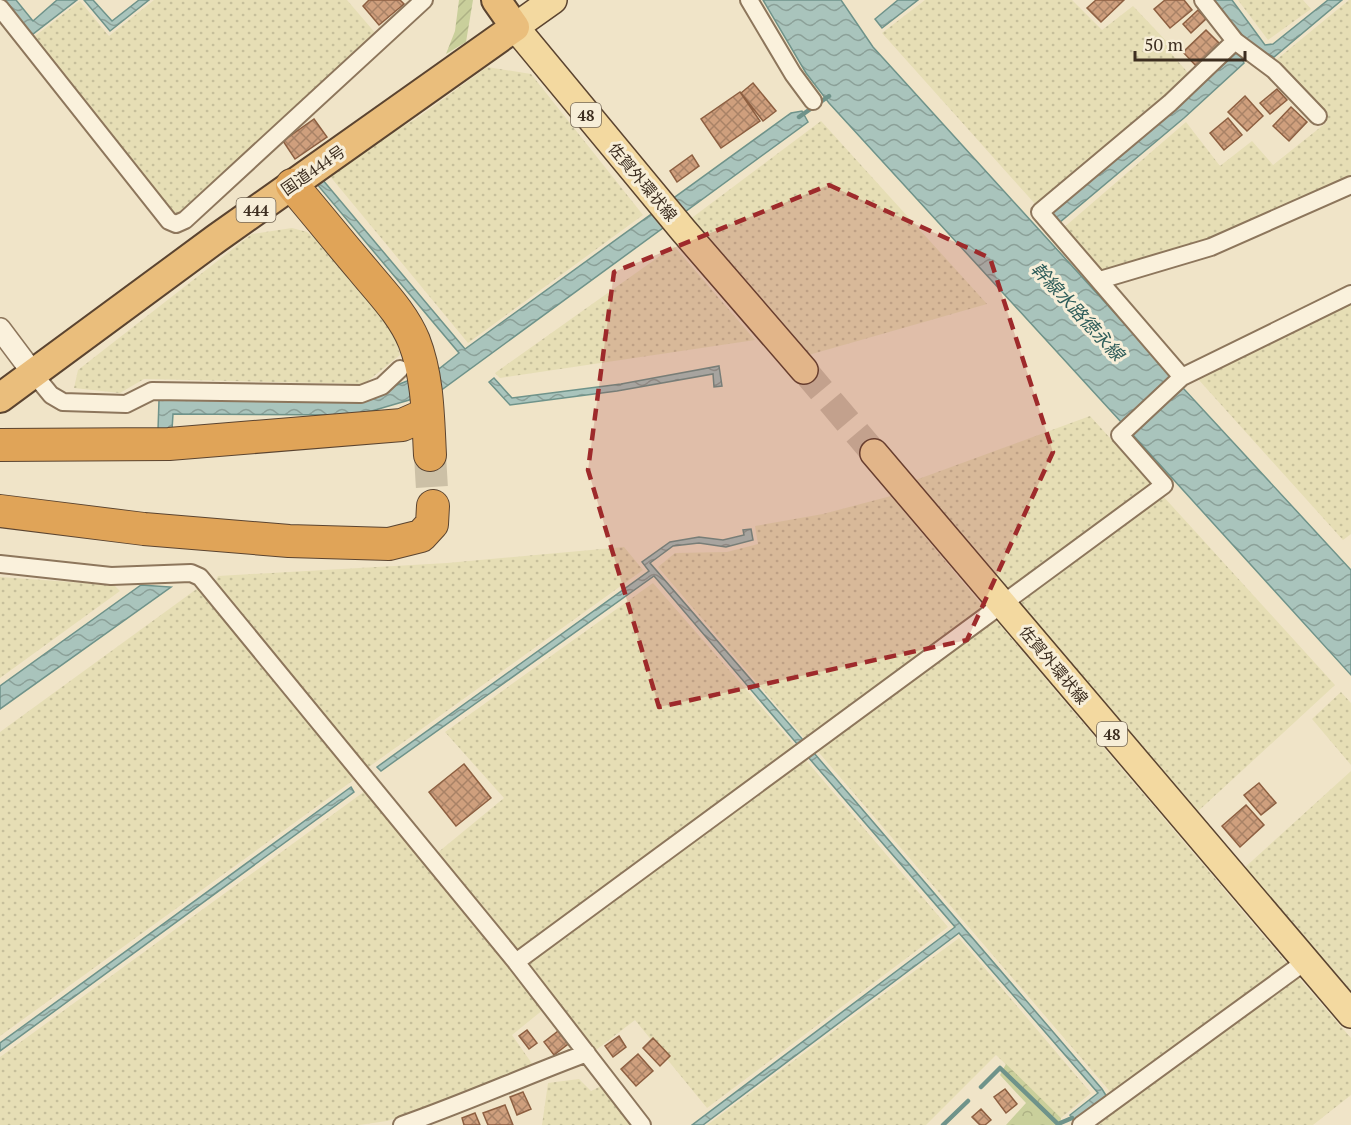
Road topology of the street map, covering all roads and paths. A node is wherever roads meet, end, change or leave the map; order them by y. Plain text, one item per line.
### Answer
1 (424, 0) edge
2 (496, 0) edge
3 (553, 0) edge
4 (749, 0) edge
5 (1203, 0) edge
6 (0, 8) edge
7 (515, 27) junction
8 (1235, 41) junction
9 (813, 101) dead end
10 (1318, 116) dead end
11 (292, 185) junction
12 (1351, 185) edge
13 (1100, 280) junction
14 (1351, 294) edge
15 (0, 329) edge
16 (400, 369) dead end
17 (804, 370) tunnel mouth
18 (33, 373) junction
19 (1182, 377) junction
20 (0, 398) edge
21 (428, 414) junction
22 (0, 445) edge
23 (874, 453) tunnel mouth
24 (430, 454) tunnel mouth
25 (433, 506) tunnel mouth
26 (0, 511) edge
27 (0, 564) edge
28 (1002, 604) junction
29 (1306, 961) junction
30 (516, 962) junction
31 (1351, 1014) edge
32 (587, 1053) junction
33 (402, 1125) edge
34 (642, 1125) edge
35 (1081, 1125) edge

1 - 6 street
2 - 7 highway
3 - 7 main road
4 - 9 street
5 - 8 street
7 - 11 highway, 国道444号 / 444
7 - 17 main road, 佐賀外環状線 / 48
8 - 10 street
8 - 13 street
11 - 18 highway, 国道444号 / 444
11 - 21 highway
12 - 13 street
13 - 19 street
14 - 19 street
15 - 18 street
16 - 18 street
18 - 20 highway, 国道444号 / 444
19 - 28 street
21 - 22 highway
21 - 24 highway
23 - 28 main road, 佐賀外環状線 / 48
25 - 26 highway
27 - 30 street
28 - 29 main road, 佐賀外環状線 / 48
28 - 30 street
29 - 31 main road, 佐賀外環状線 / 48
29 - 35 street
30 - 32 street
32 - 33 street
32 - 34 street

